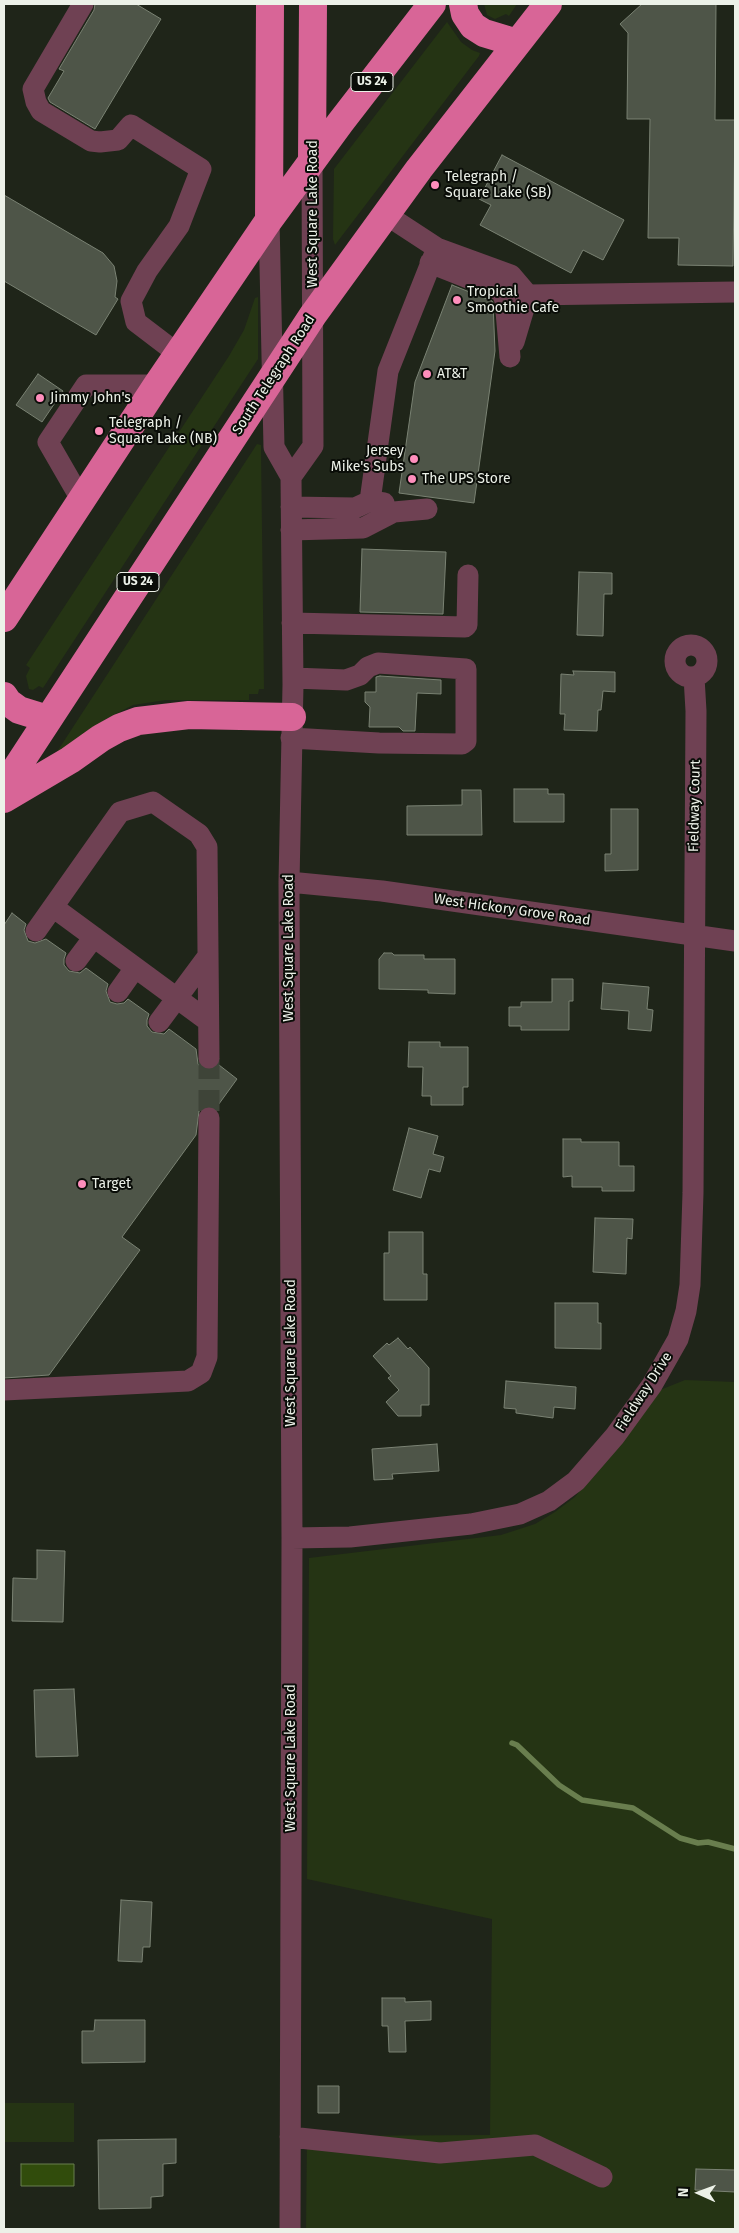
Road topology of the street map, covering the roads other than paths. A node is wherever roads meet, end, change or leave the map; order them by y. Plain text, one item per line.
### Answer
1 (83, 4) edge
2 (270, 4) edge
3 (313, 4) edge
4 (432, 4) edge
5 (463, 4) edge
6 (548, 4) edge
7 (517, 43) junction
8 (312, 160) junction
9 (385, 214) junction
10 (269, 220) junction
11 (433, 256) junction
12 (735, 292) edge
13 (528, 295) junction
14 (313, 315) junction
15 (178, 354) junction
16 (272, 378) junction
17 (157, 385) junction
18 (291, 477) junction
19 (82, 501) junction
20 (370, 501) junction
21 (291, 506) junction
22 (291, 530) junction
23 (468, 575) dead end
24 (4, 618) edge
25 (292, 623) junction
26 (694, 677) dead end
27 (292, 678) junction
28 (4, 696) edge
29 (48, 719) junction
30 (292, 728) junction
31 (4, 786) edge
32 (4, 799) edge
33 (288, 882) junction
34 (53, 907) junction
35 (36, 931) dead end
36 (693, 934) junction
37 (94, 937) junction
38 (735, 941) edge
39 (208, 956) junction
40 (76, 961) dead end
41 (135, 968) junction
42 (118, 992) dead end
43 (176, 998) junction
44 (208, 1021) junction
45 (159, 1022) dead end
46 (209, 1058) tunnel mouth
47 (209, 1118) tunnel mouth
48 (4, 1390) edge
49 (292, 1538) junction
50 (290, 2137) junction
51 (602, 2177) dead end
52 (290, 2229) edge

1 - 15 street
2 - 10 highway, West Square Lake Road
3 - 8 highway, West Square Lake Road
4 - 8 highway, US 24
5 - 7 highway
6 - 7 highway, South Telegraph Road / US 24
7 - 9 highway, South Telegraph Road / US 24
8 - 10 highway, US 24
8 - 14 street, West Square Lake Road
9 - 11 street
9 - 14 highway, South Telegraph Road / US 24
10 - 15 highway, US 24
10 - 16 street, West Square Lake Road
11 - 13 street
11 - 13 street
11 - 20 street
12 - 13 street
14 - 16 highway, South Telegraph Road / US 24
14 - 18 street, West Square Lake Road
15 - 17 highway, US 24
16 - 18 street, West Square Lake Road
16 - 29 highway, South Telegraph Road / US 24
17 - 19 highway, US 24
17 - 19 street
18 - 21 street, West Square Lake Road
19 - 24 highway, US 24
20 - 21 street
20 - 22 street
21 - 22 street, West Square Lake Road
22 - 25 street, West Square Lake Road
23 - 25 street
25 - 27 street, West Square Lake Road
26 - 36 street, Fieldway Court
27 - 30 street, West Square Lake Road
27 - 30 street
28 - 29 highway
29 - 31 highway, South Telegraph Road / US 24
30 - 32 highway
30 - 33 street, West Square Lake Road
33 - 36 street, West Hickory Grove Road
33 - 49 street, West Square Lake Road
34 - 35 street
34 - 37 street
34 - 39 street
36 - 38 street, West Hickory Grove Road
36 - 49 street, Fieldway Drive
37 - 40 street
37 - 41 street
39 - 43 street
39 - 44 street
41 - 42 street
41 - 43 street
43 - 44 street
43 - 45 street
44 - 46 street
47 - 48 street
49 - 50 street, West Square Lake Road
50 - 51 street
50 - 52 street, West Square Lake Road

